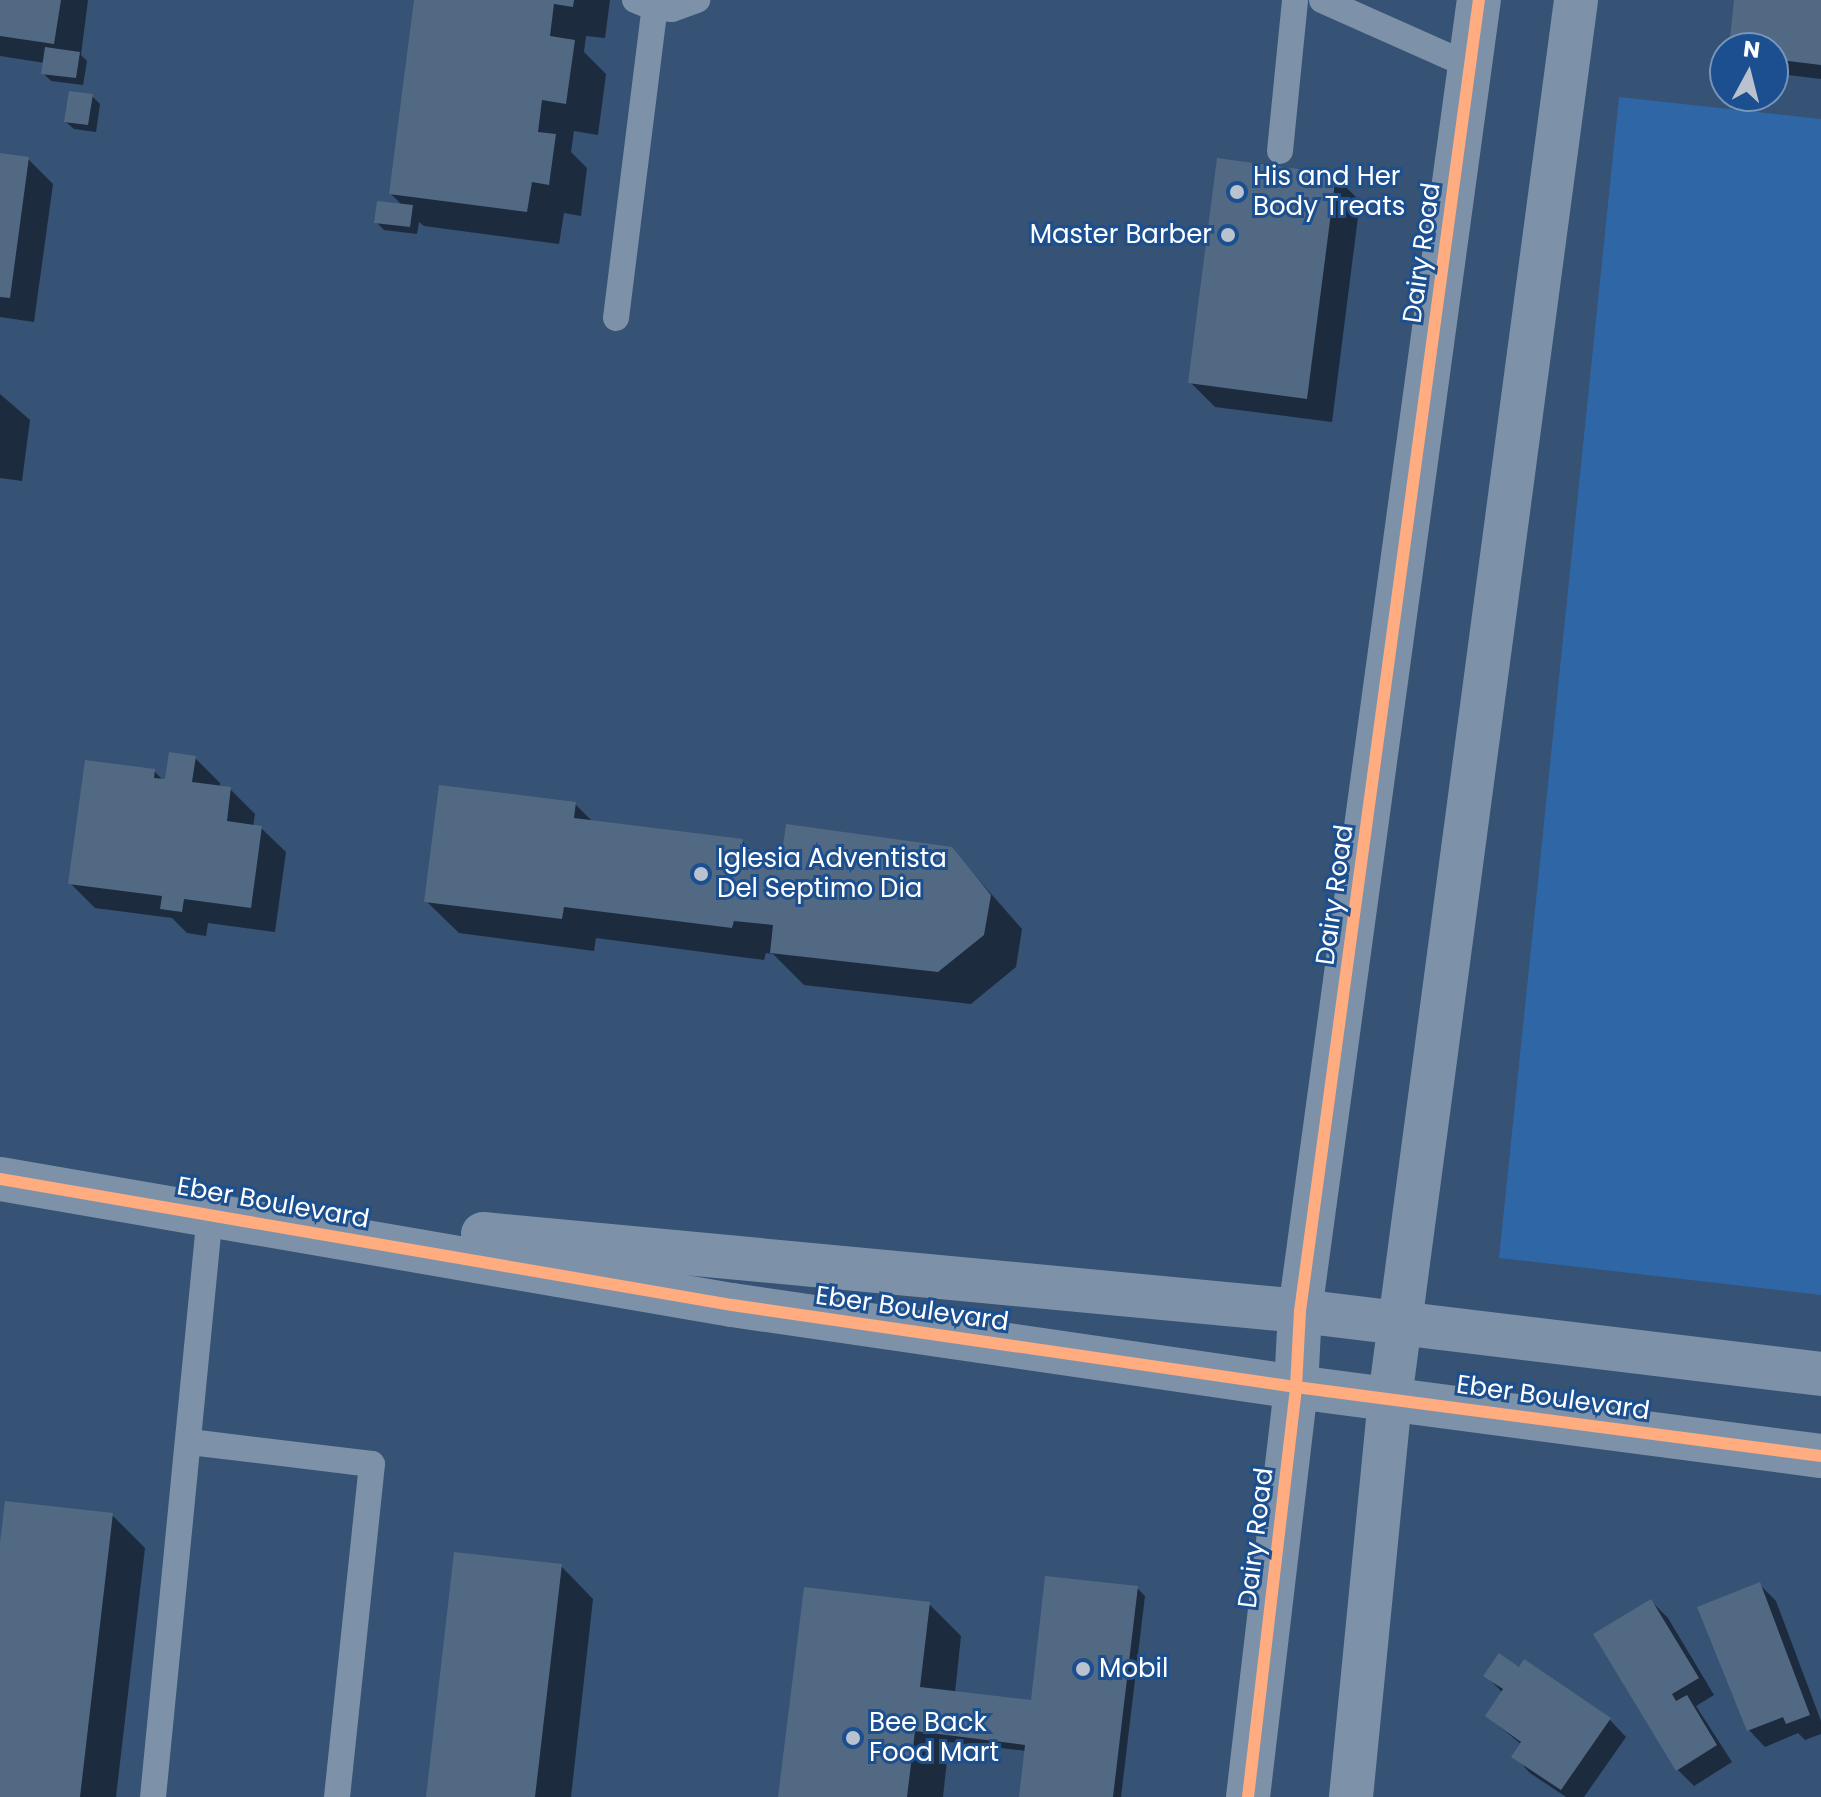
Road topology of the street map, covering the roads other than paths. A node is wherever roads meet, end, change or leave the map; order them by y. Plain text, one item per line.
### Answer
1 (697, 0) edge
2 (1295, 0) edge
3 (1322, 0) edge
4 (1479, 0) edge
5 (1576, 0) edge
6 (645, 4) edge
7 (1470, 66) junction
8 (1280, 151) dead end
9 (616, 318) dead end
10 (0, 1179) edge
11 (87, 1193) junction
12 (210, 1214) junction
13 (1300, 1311) junction
14 (1402, 1326) junction
15 (1821, 1374) edge
16 (1296, 1387) junction
17 (1390, 1398) junction
18 (190, 1442) junction
19 (1821, 1456) edge
20 (153, 1797) edge
21 (337, 1797) edge
22 (1248, 1797) edge
23 (1351, 1797) edge

1 - 6 lane
2 - 8 lane
3 - 7 lane
4 - 7 street, Dairy Road
5 - 14 street
6 - 9 lane
7 - 13 street, Dairy Road
10 - 11 street, Eber Boulevard
11 - 12 street, Eber Boulevard
11 - 13 street, Eber Boulevard
12 - 16 street, Eber Boulevard
12 - 18 lane
13 - 14 street, Eber Boulevard
13 - 16 street, Dairy Road
14 - 15 street, Eber Boulevard
14 - 17 street
16 - 17 street, Eber Boulevard
16 - 22 street, Dairy Road
17 - 19 street, Eber Boulevard
17 - 23 street
18 - 20 lane
18 - 21 lane

